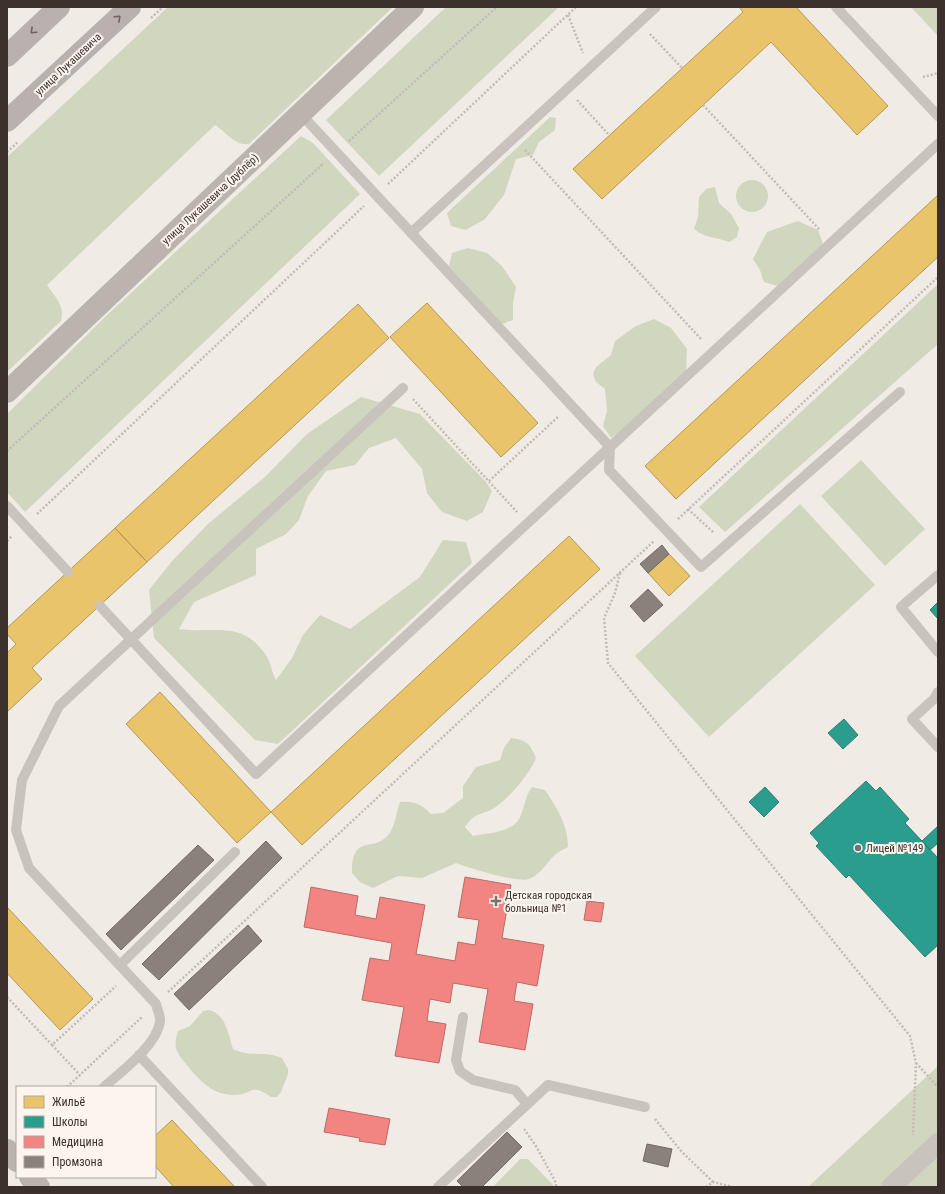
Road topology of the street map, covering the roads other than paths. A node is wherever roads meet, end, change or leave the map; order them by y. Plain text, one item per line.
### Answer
1 (59, 7) edge
2 (130, 7) edge
3 (413, 7) edge
4 (656, 7) edge
5 (836, 7) edge
6 (7, 56) edge
7 (300, 113) junction
8 (938, 116) edge
9 (7, 121) edge
10 (938, 144) edge
11 (411, 233) junction
12 (403, 388) dead end
13 (7, 392) edge
14 (900, 392) dead end
15 (610, 447) junction
16 (7, 506) edge
17 (68, 572) dead end
18 (938, 575) edge
19 (100, 606) dead end
20 (131, 640) junction
21 (938, 652) edge
22 (938, 692) edge
23 (938, 747) edge
24 (235, 852) dead end
25 (120, 965) junction
26 (463, 1017) dead end
27 (139, 1055) junction
28 (105, 1086) edge
29 (527, 1104) junction
30 (645, 1107) road end
31 (938, 1143) edge
32 (7, 1150) edge
33 (16, 1160) edge
34 (31, 1178) edge
35 (39, 1187) edge
36 (262, 1187) edge
37 (438, 1187) edge
38 (891, 1187) edge

1 -> 6 main road
9 -> 2 main road, улица Лукашевича
3 - 7 street, улица Лукашевича (дублёр)
4 - 11 lane
5 - 8 lane
7 - 11 lane
7 - 13 street, улица Лукашевича (дублёр)
10 - 15 lane
11 - 15 lane
12 - 20 lane
14 - 15 lane
15 - 20 lane
16 - 17 lane
18 - 21 lane
19 - 20 lane
20 - 25 lane
22 - 23 lane
24 - 25 lane
25 - 27 lane
26 - 29 lane
27 - 28 lane
27 - 36 lane
29 - 30 lane
29 - 37 lane
31 - 38 street
32 - 33 street
34 - 35 street

